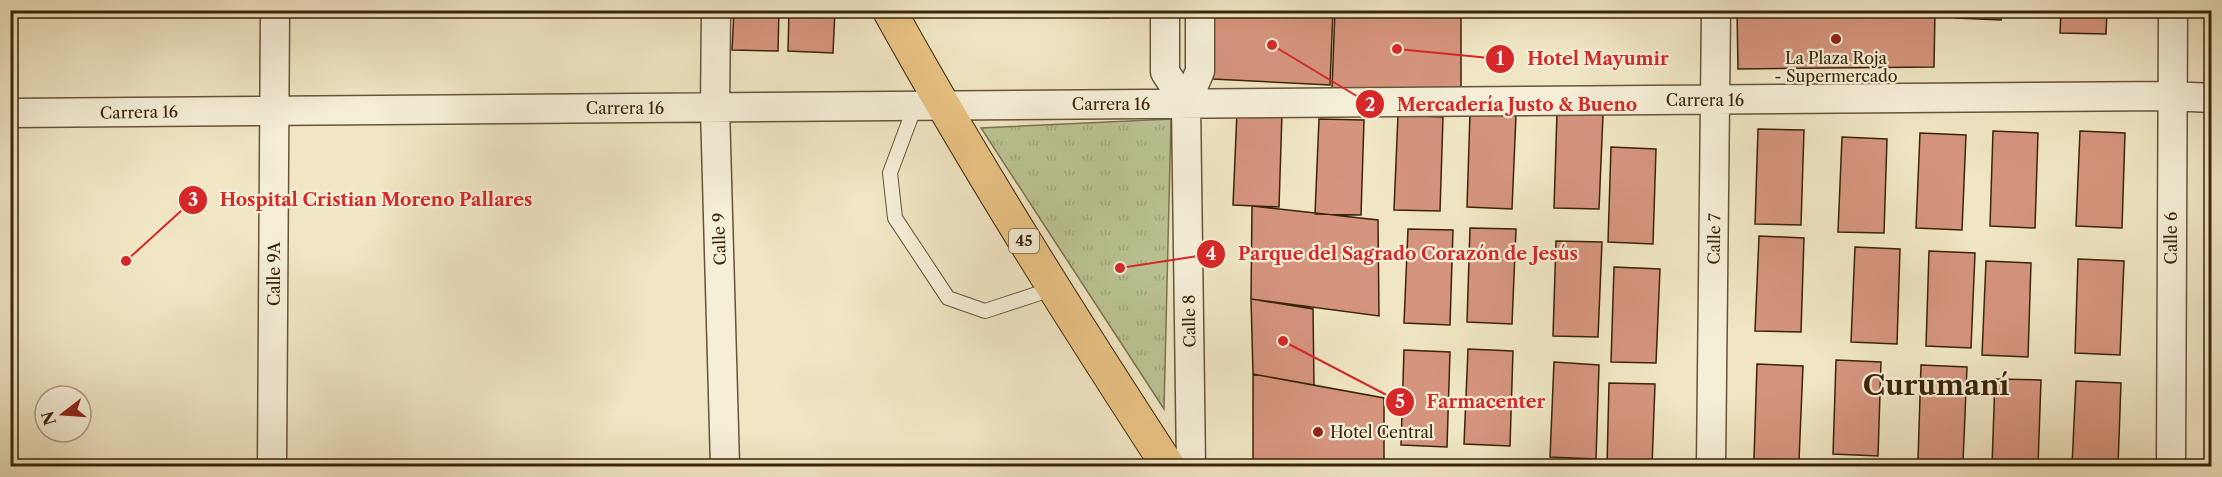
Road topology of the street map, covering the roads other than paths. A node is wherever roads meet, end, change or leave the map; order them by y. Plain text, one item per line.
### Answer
1 (276, 10) edge
2 (716, 10) edge
3 (889, 10) edge
4 (1165, 10) edge
5 (1200, 10) edge
6 (1716, 10) edge
7 (2173, 10) edge
8 (2171, 96) junction
9 (2211, 98) edge
10 (1715, 100) junction
11 (1186, 104) junction
12 (928, 106) junction
13 (715, 108) junction
14 (275, 110) junction
15 (10, 113) edge
16 (1052, 289) junction
17 (272, 466) edge
18 (725, 466) edge
19 (1168, 466) edge
20 (1191, 466) edge
21 (1711, 466) edge
22 (2171, 466) edge

1 - 14 street, Calle 9A
2 - 13 street, Calle 9
3 - 12 highway, 45
4 - 11 street
5 - 11 street, Calle 8
6 - 10 street, Calle 7
7 - 8 street, Calle 6
8 - 9 street, Carrera 16
8 - 10 street, Carrera 16
8 - 22 street, Calle 6
10 - 11 street, Carrera 16
10 - 21 street, Calle 7
11 - 12 street, Carrera 16
11 - 20 street, Calle 8
12 - 13 street, Carrera 16
12 - 16 highway, 45
12 - 16 lane
13 - 14 street, Carrera 16
13 - 18 street, Calle 9
14 - 15 street, Carrera 16
14 - 17 street, Calle 9A
16 - 19 highway, 45

